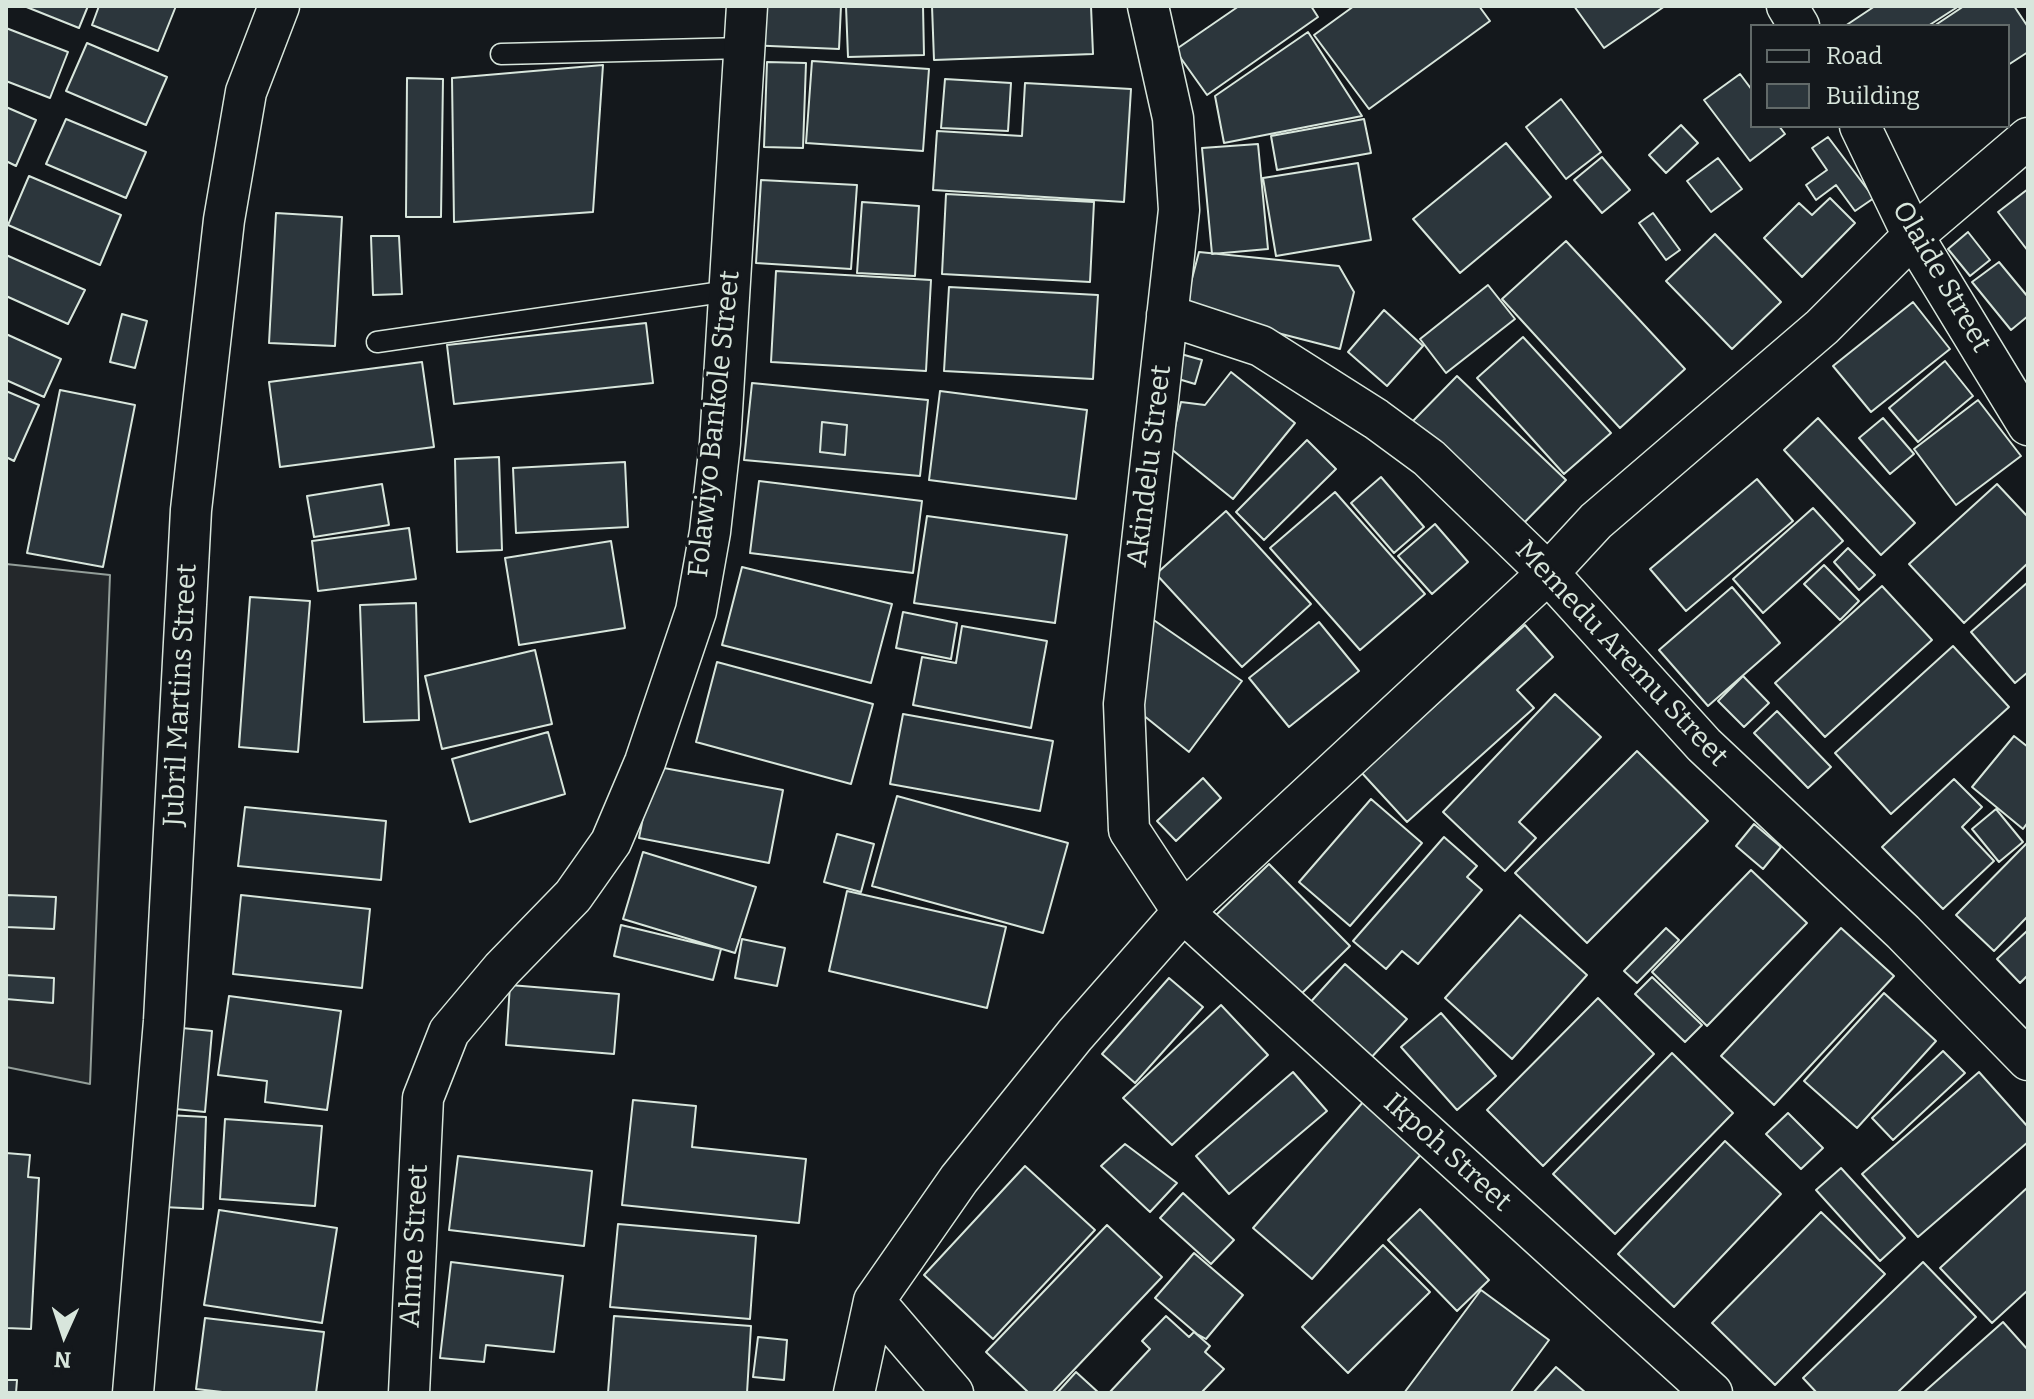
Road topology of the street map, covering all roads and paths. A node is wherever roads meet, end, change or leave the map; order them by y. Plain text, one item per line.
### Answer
1 (279, 6) edge
2 (747, 6) edge
3 (1148, 6) edge
4 (1787, 6) edge
5 (1798, 24) edge
6 (744, 48) junction
7 (501, 54) dead end
8 (1861, 128) edge
9 (2028, 138) edge
10 (1913, 236) junction
11 (729, 291) junction
12 (1167, 315) junction
13 (377, 342) dead end
14 (2028, 425) edge
15 (1548, 573) junction
16 (1183, 912) junction
17 (2028, 1060) edge
18 (423, 1098) joint
19 (874, 1301) junction
20 (133, 1393) edge
21 (409, 1393) edge
22 (854, 1393) edge
23 (953, 1393) edge
24 (1712, 1393) edge

1 - 20 street, Jubril Martins Street
2 - 6 street, Folawiyo Bankole Street
3 - 12 street, Akindelu Street
4 - 5 street
6 - 7 lane
6 - 11 street, Folawiyo Bankole Street
8 - 10 street, Olaide Street
9 - 10 street
10 - 14 street, Olaide Street
10 - 15 street
11 - 13 lane
11 - 18 street, Folawiyo Bankole Street
12 - 15 street, Memedu Aremu Street
12 - 16 street, Akindelu Street
15 - 16 street
15 - 17 street, Memedu Aremu Street
16 - 19 street
16 - 24 street, Ikpoh Street
18 - 21 street, Ahme Street
19 - 22 street
19 - 23 street

